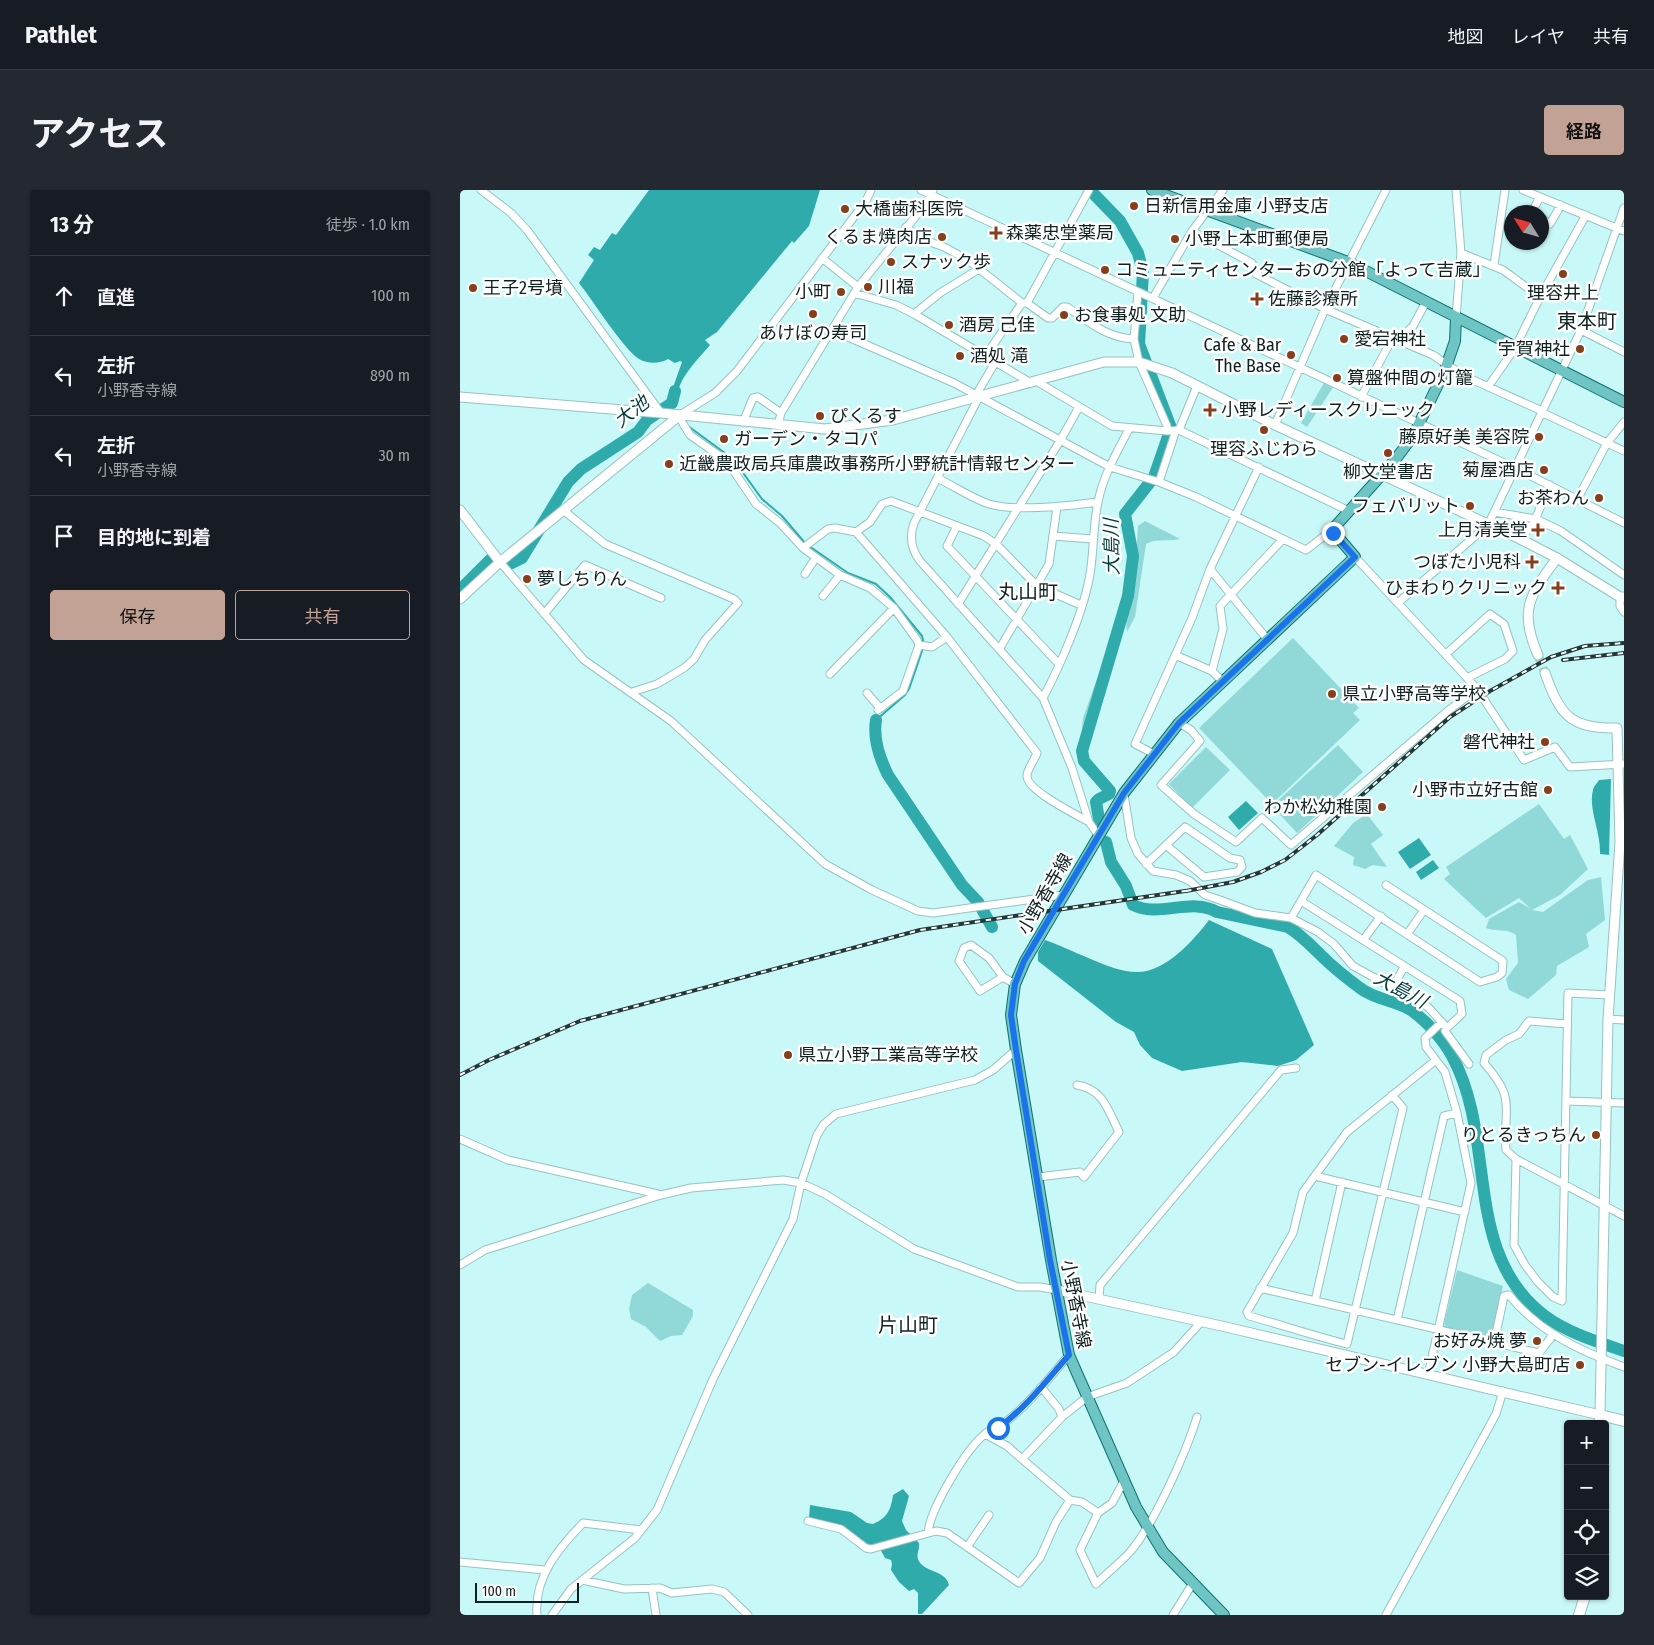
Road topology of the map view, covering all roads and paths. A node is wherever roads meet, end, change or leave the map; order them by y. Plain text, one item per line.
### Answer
1 (481, 190) edge
2 (871, 190) edge
3 (921, 190) edge
4 (1152, 190) edge
5 (1223, 190) edge
6 (1386, 190) edge
7 (1456, 190) edge
8 (1505, 190) edge
9 (1523, 190) edge
10 (1085, 191) edge
11 (932, 192) edge
12 (1540, 197) junction
13 (1536, 205) edge
14 (1561, 205) junction
15 (1624, 208) edge
16 (1208, 211) junction
17 (1586, 215) junction
18 (1549, 223) edge
19 (906, 227) junction
20 (1620, 229) edge
21 (1192, 232) junction
22 (1055, 253) junction
23 (1461, 253) junction
24 (822, 258) junction
25 (1348, 262) junction
26 (1494, 265) junction
27 (979, 269) junction
28 (856, 290) junction
29 (1138, 292) junction
30 (1540, 297) junction
31 (1153, 298) junction
32 (1426, 302) junction
33 (1024, 303) junction
34 (1325, 309) junction
35 (914, 314) junction
36 (1456, 318) junction
37 (832, 330) junction
38 (1581, 330) junction
39 (1134, 338) junction
40 (1394, 340) junction
41 (1516, 348) junction
42 (1624, 352) edge
43 (986, 355) junction
44 (996, 361) junction
45 (1139, 362) junction
46 (1447, 363) junction
47 (1300, 368) junction
48 (1562, 371) junction
49 (1034, 382) junction
50 (1197, 386) junction
51 (1488, 387) junction
52 (977, 396) junction
53 (1361, 396) junction
54 (460, 397) edge
55 (1624, 402) edge
56 (1079, 407) junction
57 (1542, 412) junction
58 (661, 413) junction
59 (781, 413) junction
60 (680, 415) junction
61 (743, 422) junction
62 (1624, 422) edge
63 (1419, 424) junction
64 (778, 425) junction
65 (1275, 425) junction
66 (1129, 429) junction
67 (1174, 430) junction
68 (1060, 441) junction
69 (1607, 443) junction
70 (1624, 450) edge
71 (1110, 467) junction
72 (1259, 467) junction
73 (1515, 468) junction
74 (1381, 475) junction
75 (937, 478) junction
76 (1159, 482) junction
77 (1550, 485) junction
78 (1578, 498) junction
79 (1098, 502) junction
80 (1019, 506) junction
81 (1057, 507) junction
82 (460, 510) edge
83 (563, 510) junction
84 (1347, 510) junction
85 (919, 512) junction
86 (1494, 512) junction
87 (1235, 516) junction
88 (1536, 519) junction
89 (1624, 523) edge
90 (1488, 525) junction
91 (957, 526) junction
92 (1332, 530) junction
93 (856, 532) junction
94 (1054, 536) junction
95 (1093, 539) junction
96 (1283, 539) junction
97 (1520, 539) junction
98 (996, 544) junction
99 (805, 546) junction
100 (1355, 557) junction
101 (1557, 558) junction
102 (815, 559) junction
103 (500, 562) junction
104 (1210, 569) junction
105 (805, 574) dead end
106 (840, 575) junction
107 (1624, 575) edge
108 (975, 577) junction
109 (1037, 586) junction
110 (1231, 595) junction
111 (822, 596) dead end
112 (1622, 597) edge
113 (661, 598) dead end
114 (460, 599) edge
115 (1399, 602) junction
116 (958, 604) junction
117 (1081, 605) junction
118 (894, 608) junction
119 (1624, 612) edge
120 (544, 614) junction
121 (1017, 621) junction
122 (948, 637) junction
123 (1267, 638) junction
124 (921, 645) junction
125 (1000, 648) junction
126 (1446, 654) junction
127 (1175, 655) junction
128 (1538, 655) tunnel mouth
129 (1059, 664) junction
130 (1212, 671) junction
131 (1545, 673) tunnel mouth
132 (830, 674) dead end
133 (1467, 678) junction
134 (1222, 681) junction
135 (1477, 689) junction
136 (632, 692) junction
137 (867, 693) dead end
138 (1043, 698) junction
139 (1179, 723) junction
140 (1154, 754) junction
141 (1622, 764) edge
142 (1124, 793) junction
143 (1089, 822) junction
144 (1098, 835) junction
145 (1167, 846) junction
146 (1146, 864) junction
147 (1386, 886) dead end
148 (1063, 895) junction
149 (1301, 901) junction
150 (1424, 910) junction
151 (1380, 916) junction
152 (1291, 918) junction
153 (1619, 924) edge
154 (1408, 933) junction
155 (1364, 939) junction
156 (1404, 967) junction
157 (1003, 977) junction
158 (1015, 984) junction
159 (1393, 987) junction
160 (1610, 995) junction
161 (1608, 1019) junction
162 (1624, 1020) edge
163 (1567, 1024) junction
164 (1445, 1025) junction
165 (1016, 1050) junction
166 (1436, 1060) junction
167 (1469, 1064) dead end
168 (1296, 1068) dead end
169 (1077, 1085) dead end
170 (1392, 1095) junction
171 (1566, 1101) junction
172 (1606, 1103) junction
173 (1624, 1103) edge
174 (1457, 1113) junction
175 (460, 1139) edge
176 (1516, 1159) junction
177 (1316, 1174) junction
178 (1038, 1177) junction
179 (1342, 1182) junction
180 (1564, 1182) junction
181 (801, 1183) junction
182 (1383, 1192) junction
183 (661, 1195) junction
184 (1424, 1202) junction
185 (1604, 1206) junction
186 (1465, 1212) junction
187 (1624, 1216) edge
188 (460, 1265) edge
189 (1260, 1288) junction
190 (1056, 1290) junction
191 (1099, 1299) junction
192 (1315, 1301) junction
193 (1356, 1310) junction
194 (1397, 1320) junction
195 (1201, 1322) junction
196 (1438, 1330) junction
197 (1553, 1335) junction
198 (1494, 1343) junction
199 (1069, 1355) junction
200 (1601, 1356) junction
201 (1624, 1367) edge
202 (1428, 1375) junction
203 (1042, 1387) junction
204 (1503, 1391) junction
205 (1087, 1397) junction
206 (1062, 1417) junction
207 (1197, 1417) dead end
208 (1600, 1420) edge
209 (1609, 1420) edge
210 (1624, 1421) edge
211 (985, 1434) junction
212 (1022, 1459) junction
213 (1124, 1481) junction
214 (1070, 1500) junction
215 (1098, 1513) junction
216 (989, 1515) dead end
217 (808, 1521) dead end
218 (1146, 1526) junction
219 (642, 1530) junction
220 (924, 1535) junction
221 (967, 1547) junction
222 (460, 1562) edge
223 (545, 1570) junction
224 (582, 1580) junction
225 (1193, 1583) junction
226 (652, 1588) junction
227 (1584, 1600) edge
228 (1389, 1614) edge
229 (537, 1615) edge
230 (552, 1615) edge
231 (656, 1615) edge
232 (748, 1615) edge
233 (1172, 1615) edge
234 (1224, 1615) edge
235 (1579, 1615) edge

1 - 58 street
2 - 24 street
3 - 11 street
4 - 16 main road
5 - 16 street
6 - 25 street
7 - 23 street
8 - 26 street
9 - 12 street
10 - 22 street
11 - 19 street
11 - 22 street
12 - 13 street
12 - 14 street
14 - 17 street
14 - 18 street
15 - 20 street
16 - 21 street
16 - 25 main road
17 - 20 street
17 - 30 street
19 - 27 street
19 - 28 street
20 - 38 street
21 - 31 street
21 - 34 street
22 - 29 street
22 - 33 street
23 - 26 street
23 - 36 street
24 - 28 street
24 - 60 street
25 - 32 main road
25 - 34 street
26 - 30 street
27 - 33 street
27 - 35 street
28 - 35 street
28 - 37 street
29 - 31 street
29 - 39 street
30 - 41 street
31 - 47 street
32 - 36 main road
32 - 40 street
33 - 39 street
33 - 43 street
34 - 40 street
34 - 47 street
35 - 43 street
36 - 41 main road
36 - 46 main road
37 - 52 street
37 - 59 street
38 - 42 street
38 - 48 street
39 - 45 street
40 - 46 street
40 - 53 street
41 - 48 main road
41 - 51 street
43 - 44 street
44 - 49 street
44 - 52 street
45 - 49 street
45 - 50 street
45 - 67 street
46 - 51 street
46 - 63 main road
47 - 53 street
47 - 65 street
48 - 55 main road
48 - 57 street
49 - 52 street
49 - 56 street
50 - 65 street
50 - 67 street
51 - 57 street
52 - 64 street
52 - 68 street
52 - 75 street
53 - 63 street
54 - 58 street
56 - 66 street
56 - 68 street
57 - 69 street
57 - 73 street
58 - 60 street
59 - 61 street
59 - 64 street
60 - 61 street
60 - 83 street
60 - 99 street
61 - 64 street
62 - 69 street
63 - 73 street
63 - 74 main road
65 - 74 street
66 - 67 street
66 - 71 street
67 - 72 street
67 - 76 street
68 - 71 street
68 - 80 street
69 - 70 street
69 - 78 street
71 - 76 street
71 - 79 street
72 - 84 street
72 - 87 street
73 - 77 street
73 - 86 street
74 - 84 main road
74 - 90 street
75 - 80 street
75 - 85 street
76 - 87 street
77 - 78 street
77 - 88 street
78 - 89 street
79 - 81 street
79 - 95 street
80 - 81 street
80 - 98 street
81 - 94 street
82 - 103 street
83 - 103 street
83 - 136 street
84 - 92 main road
85 - 91 street
85 - 93 street
85 - 116 street
86 - 88 street
86 - 90 street
87 - 96 street
87 - 104 street
88 - 97 street
88 - 107 street
90 - 97 street
90 - 115 street
91 - 98 street
91 - 108 street
92 - 96 street
92 - 100 main road
93 - 99 street
93 - 122 street
94 - 95 street
94 - 109 street
95 - 117 street
96 - 110 street
97 - 101 street
98 - 108 street
98 - 109 street
99 - 102 street
100 - 115 street
100 - 123 main road, 小野香寺線
101 - 112 street
101 - 128 street
102 - 105 street
102 - 106 street
103 - 114 street
103 - 120 street
104 - 110 street
104 - 127 street
106 - 111 street
106 - 118 street
108 - 116 street
108 - 121 street
109 - 117 street
109 - 121 street
110 - 123 street
110 - 130 street
112 - 119 street
113 - 120 street
115 - 126 street
116 - 125 street
117 - 129 street
118 - 124 street
118 - 132 street
120 - 136 street
121 - 125 street
121 - 129 street
122 - 124 street
122 - 143 street
123 - 134 main road, 小野香寺線
124 - 137 street
125 - 138 street
126 - 133 street
126 - 133 street
127 - 130 street
127 - 140 street
129 - 138 street
130 - 134 street
131 - 141 street
133 - 135 street
134 - 139 main road, 小野香寺線
135 - 139 street
135 - 141 street
136 - 148 street
138 - 143 street
139 - 140 main road, 小野香寺線
140 - 142 main road, 小野香寺線
141 - 153 street
142 - 144 main road, 小野香寺線
142 - 146 street
143 - 144 street
144 - 148 main road, 小野香寺線
145 - 145 street
145 - 146 street
146 - 152 street
147 - 150 street
148 - 158 main road, 小野香寺線
149 - 151 street
149 - 152 street
149 - 155 street
150 - 154 street
150 - 154 street
151 - 154 street
151 - 155 street
152 - 159 street
153 - 160 street
155 - 156 street
156 - 159 street
156 - 164 street
157 - 157 street
157 - 158 street
158 - 165 main road, 小野香寺線
159 - 164 street
160 - 161 street
160 - 163 street
161 - 162 street
161 - 172 street
163 - 171 street
163 - 176 street
164 - 166 street
164 - 167 street
165 - 178 main road, 小野香寺線
165 - 181 street
166 - 170 street
166 - 174 street
168 - 191 street
169 - 178 street
170 - 177 street
170 - 182 street
171 - 172 street
171 - 180 street
172 - 173 street
172 - 185 street
174 - 184 street
174 - 186 street
175 - 183 street
176 - 180 street
176 - 180 street
177 - 179 street
177 - 189 street
178 - 190 main road, 小野香寺線
179 - 182 street
179 - 192 street
180 - 185 street
181 - 183 street
181 - 190 street
181 - 219 street
182 - 184 street
182 - 193 street
183 - 188 street
184 - 186 street
184 - 194 street
185 - 187 street
185 - 200 street
186 - 196 street
189 - 192 street
189 - 193 street
190 - 191 street
190 - 199 main road, 小野香寺線
191 - 195 street
192 - 193 street
193 - 194 street
194 - 196 street
195 - 202 street
195 - 205 street
196 - 198 street
196 - 202 street
197 - 198 street
197 - 198 street
197 - 200 street
199 - 203 street
199 - 205 main road, 小野香寺線
200 - 201 street
200 - 208 street
202 - 204 street
203 - 206 street
203 - 211 street
204 - 208 street
204 - 228 street
205 - 206 street
205 - 213 main road, 小野香寺線
206 - 212 street
207 - 218 street
209 - 210 main road
211 - 212 street
211 - 220 street
212 - 214 street
213 - 215 street
213 - 218 main road, 小野香寺線
214 - 215 street
214 - 221 street
215 - 218 street
216 - 221 street
217 - 220 street
218 - 225 main road, 小野香寺線
219 - 223 street
219 - 224 street
220 - 221 street
222 - 223 street
223 - 229 street
224 - 226 street
224 - 230 street
225 - 233 street
225 - 234 main road, 小野香寺線
226 - 231 street
226 - 232 street
227 - 235 main road

